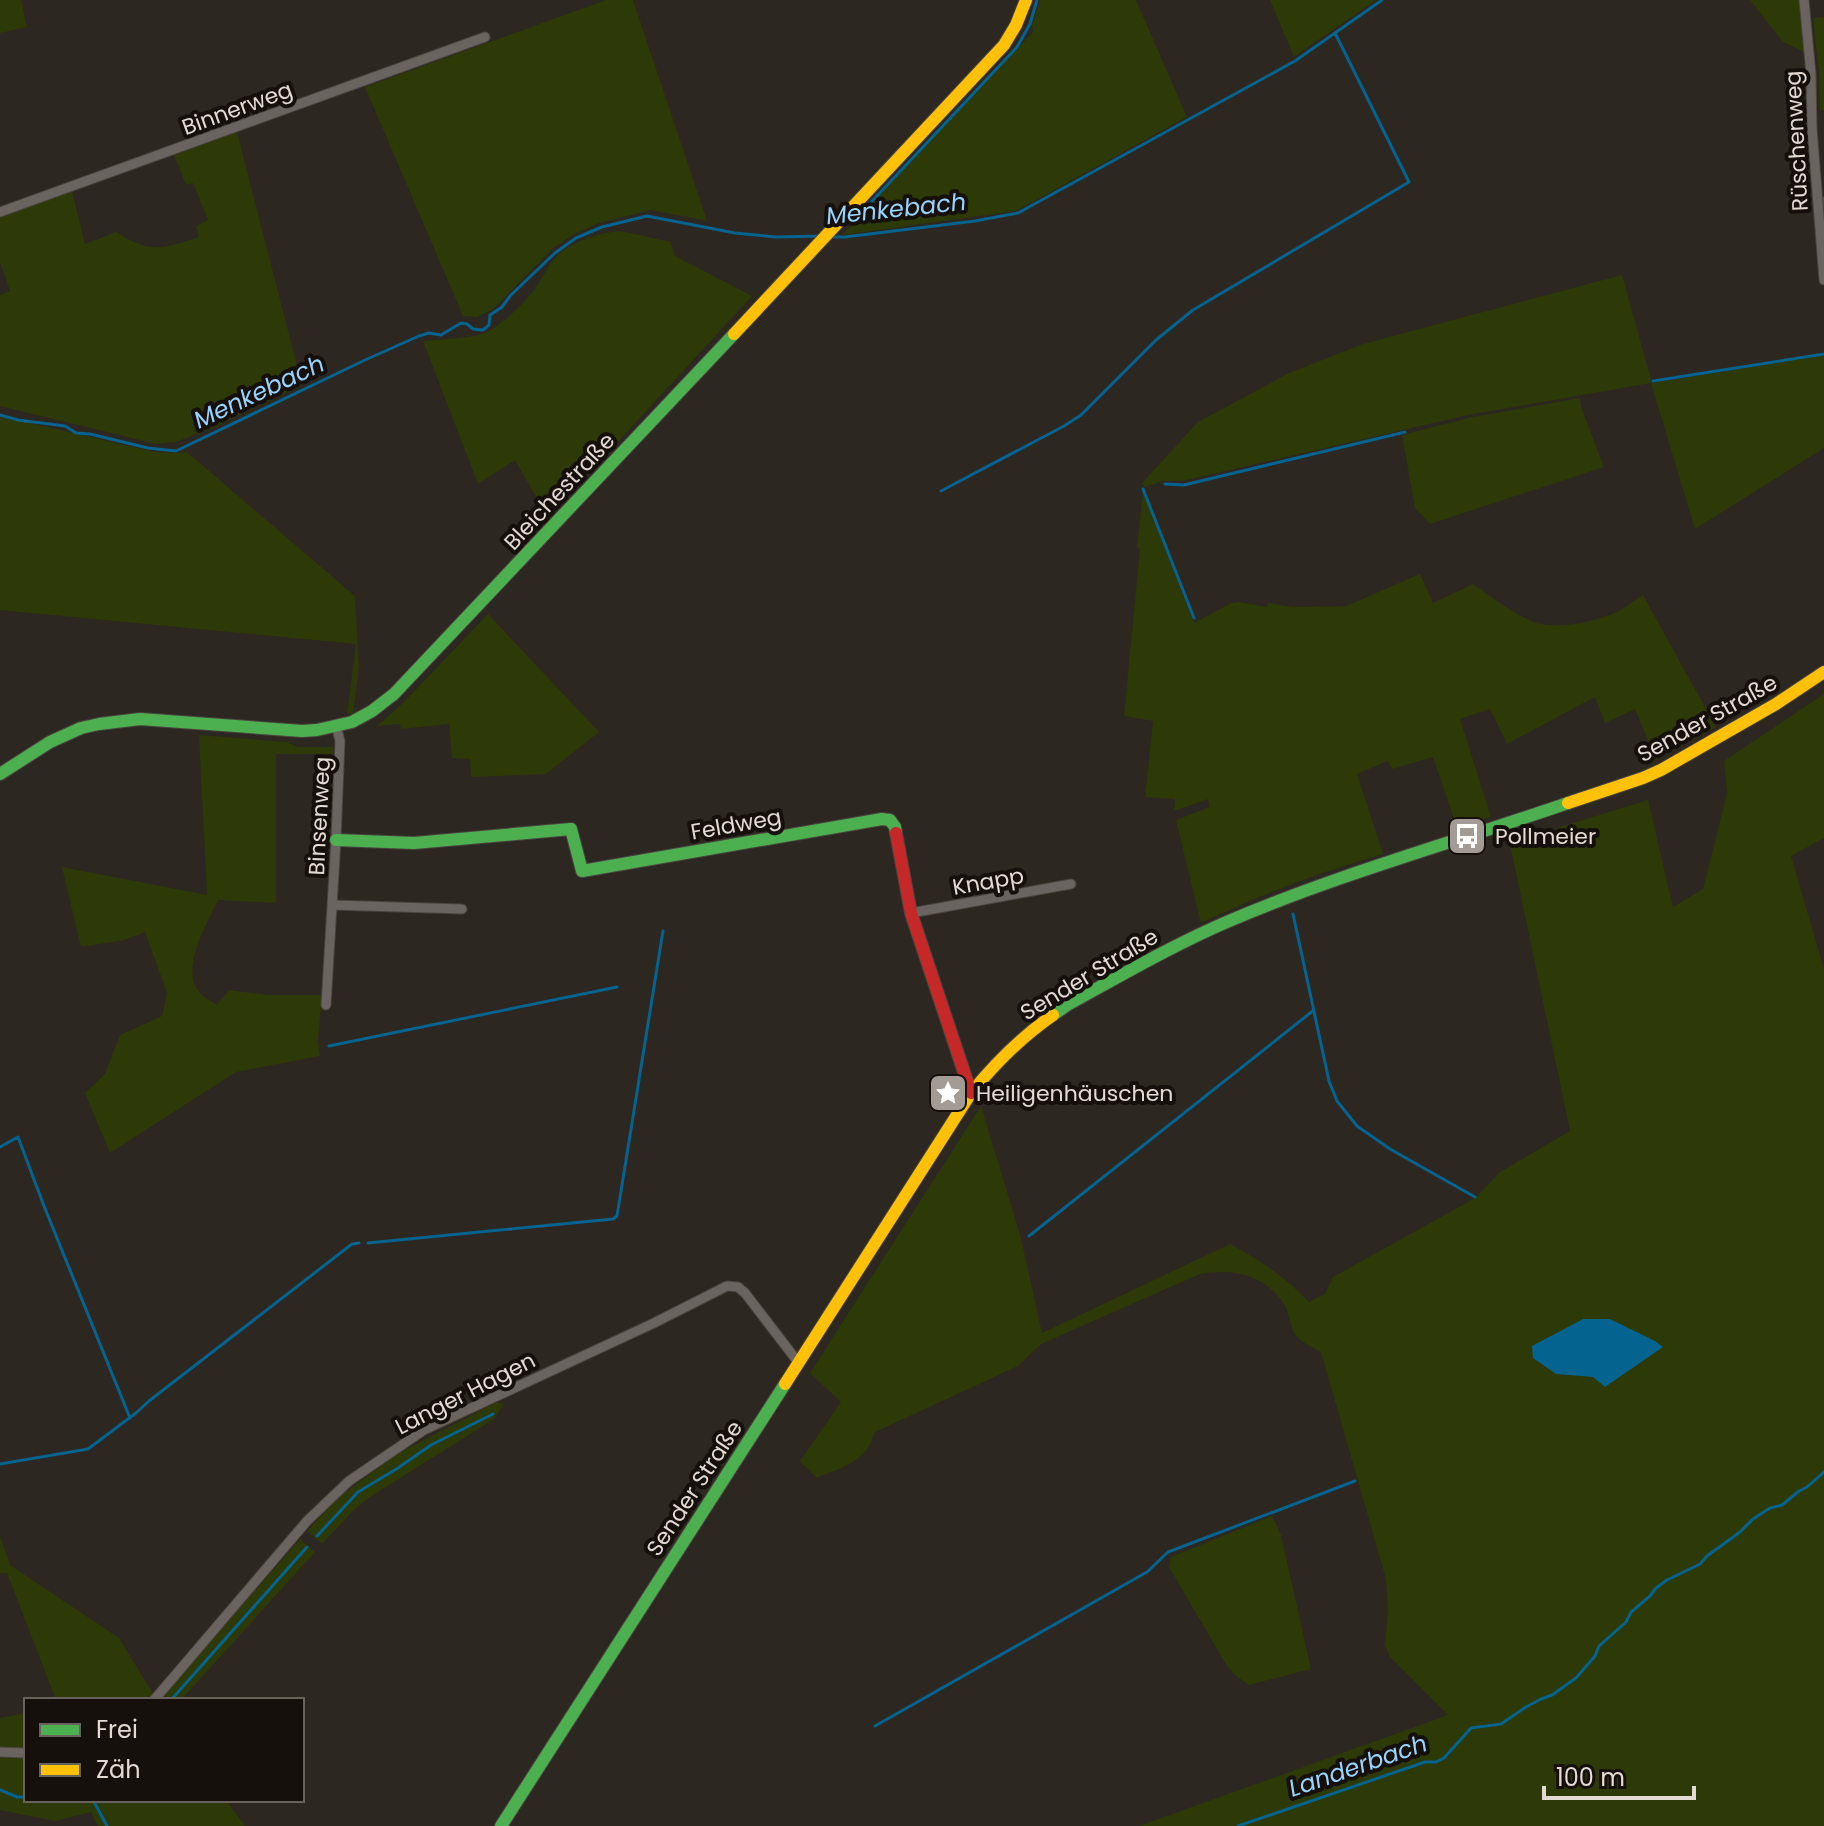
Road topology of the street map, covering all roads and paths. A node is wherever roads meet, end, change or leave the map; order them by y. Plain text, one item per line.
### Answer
1 (1026, 0) edge
2 (1804, 0) edge
3 (485, 37) dead end
4 (0, 212) edge
5 (1824, 280) edge
6 (1824, 672) edge
7 (337, 729) junction
8 (0, 774) edge
9 (336, 840) junction
10 (1071, 884) dead end
11 (332, 905) junction
12 (462, 909) dead end
13 (911, 913) junction
14 (326, 1005) dead end
15 (971, 1093) junction
16 (798, 1362) junction
17 (156, 1698) edge
18 (0, 1752) edge
19 (24, 1753) edge
20 (501, 1826) edge

1 - 7 street, Bleichestraße
2 - 5 street, Rüschenweg
3 - 4 street, Binnerweg
6 - 15 street, Sender Straße
7 - 8 street, Bleichestraße
7 - 9 street, Binsenweg
9 - 11 street, Binsenweg
9 - 13 street, Feldweg
10 - 13 street, Knapp
11 - 12 street, Binsenweg
11 - 14 street, Binsenweg
13 - 15 street, Feldweg
15 - 16 street, Sender Straße
16 - 17 street, Langer Hagen
16 - 20 street, Sender Straße
18 - 19 street

